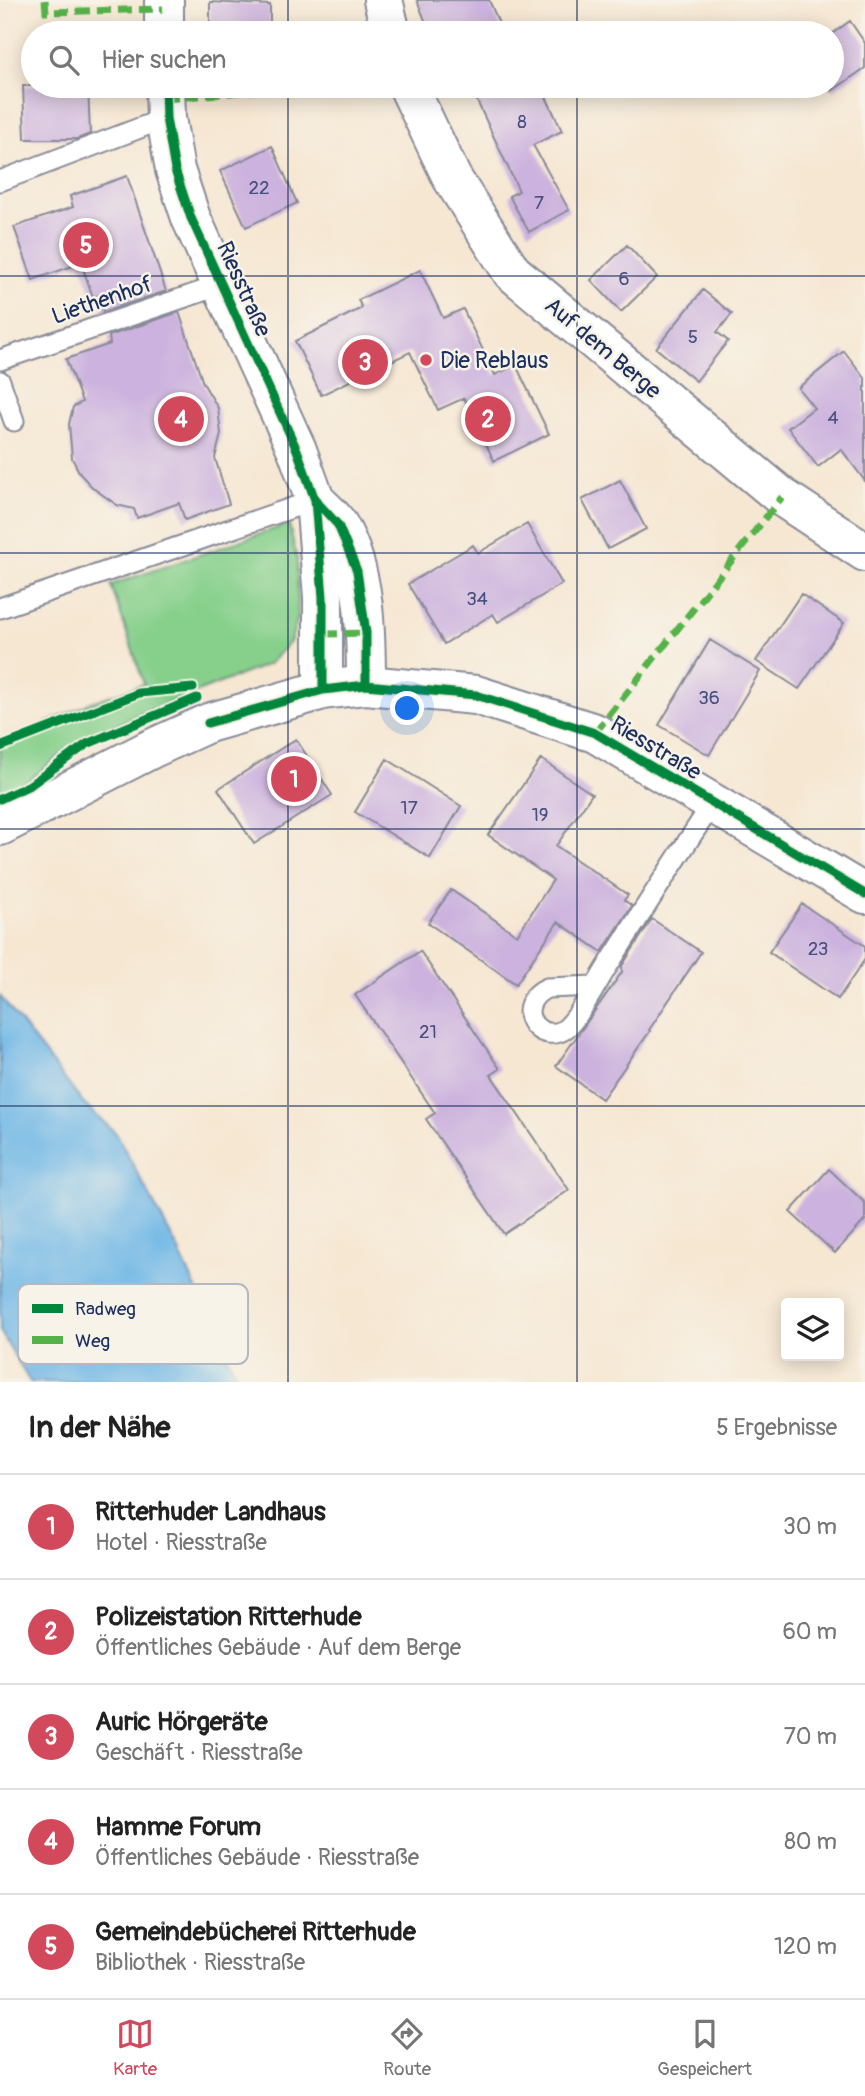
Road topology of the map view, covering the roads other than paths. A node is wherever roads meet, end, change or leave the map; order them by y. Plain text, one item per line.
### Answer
1 (164, 0) edge
2 (383, 0) edge
3 (164, 21) edge
4 (388, 21) edge
5 (414, 98) edge
6 (165, 102) edge
7 (0, 181) edge
8 (220, 285) junction
9 (0, 360) edge
10 (0, 381) edge
11 (14, 421) dead end
12 (315, 500) junction
13 (865, 552) edge
14 (0, 608) edge
15 (366, 685) junction
16 (323, 690) junction
17 (713, 803) junction
18 (0, 826) edge
19 (865, 894) edge
20 (595, 986) dead end

1 - 3 street
2 - 4 street
5 - 13 street, Auf dem Berge
6 - 7 lane
6 - 8 street, Riesstraße
8 - 9 lane, Liethenhof
8 - 12 street, Riesstraße
10 - 11 lane
12 - 14 lane
12 - 15 street, Riesstraße
12 - 16 street, Riesstraße
15 - 16 street, Riesstraße
15 - 17 street, Riesstraße
16 - 18 street
17 - 19 street, Riesstraße
17 - 20 lane

